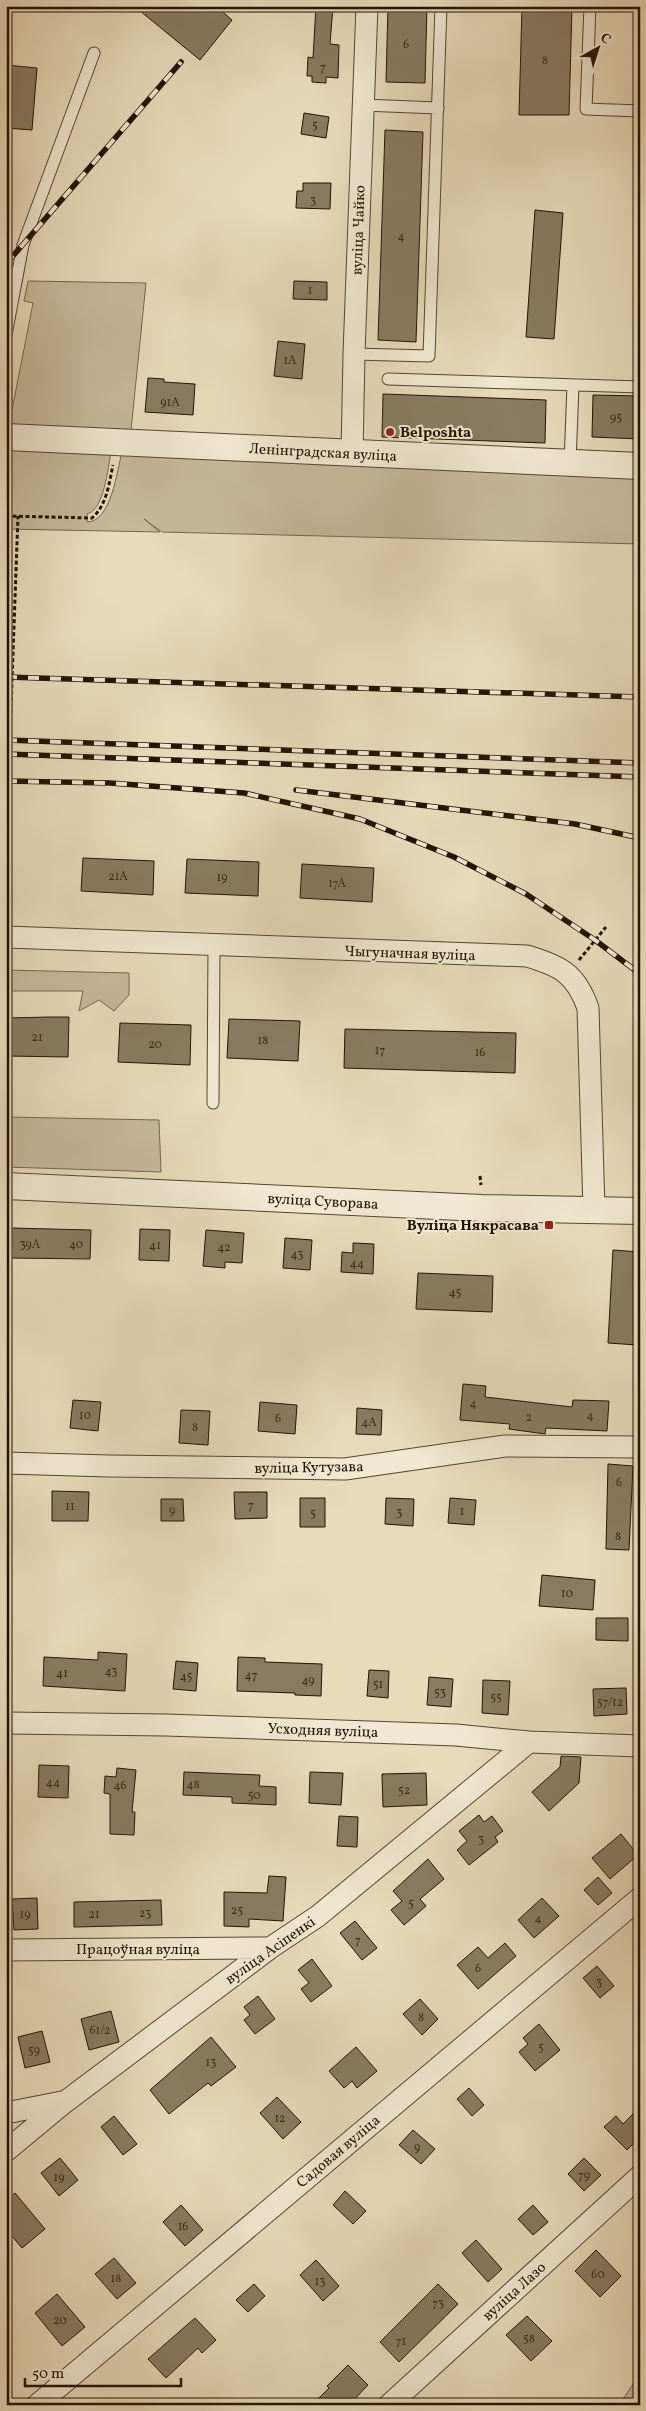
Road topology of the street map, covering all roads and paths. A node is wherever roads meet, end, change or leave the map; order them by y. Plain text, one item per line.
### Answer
1 (367, 6) edge
2 (441, 6) edge
3 (590, 6) edge
4 (94, 53) dead end
5 (363, 105) junction
6 (438, 108) junction
7 (640, 111) edge
8 (6, 335) edge
9 (354, 354) junction
10 (388, 379) dead end
11 (573, 385) junction
12 (640, 388) edge
13 (6, 437) edge
14 (119, 441) junction
15 (352, 454) junction
16 (570, 463) junction
17 (640, 466) edge
18 (6, 516) edge
19 (18, 516) junction
20 (6, 826) edge
21 (606, 927) dead end
22 (6, 937) edge
23 (214, 946) junction
24 (567, 974) junction
25 (213, 1103) dead end
26 (6, 1186) edge
27 (594, 1209) junction
28 (640, 1211) edge
29 (640, 1447) edge
30 (6, 1463) edge
31 (6, 1723) edge
32 (529, 1742) junction
33 (640, 1746) edge
34 (640, 1898) edge
35 (270, 1948) junction
36 (6, 1950) edge
37 (65, 2102) junction
38 (6, 2113) edge
39 (6, 2151) edge
40 (640, 2176) edge
41 (37, 2405) edge
42 (389, 2405) edge

1 - 5 street, вуліца Чайко
2 - 6 lane
3 - 7 lane
4 - 8 lane
5 - 6 lane
5 - 9 street, вуліца Чайко
6 - 9 lane
9 - 15 street, вуліца Чайко
10 - 11 lane
11 - 12 lane
11 - 16 lane
13 - 14 street, Ленінградская вуліца
14 - 15 street, Ленінградская вуліца
14 - 19 path
15 - 16 street, Ленінградская вуліца
16 - 17 street, Ленінградская вуліца
18 - 19 path
19 - 20 path, bridge
21 - 24 path
22 - 23 street, Чыгуначная вуліца
23 - 24 street, Чыгуначная вуліца
23 - 25 lane
24 - 27 street, Чыгуначная вуліца
26 - 27 street, вуліца Суворава
27 - 28 street, вуліца Суворава
29 - 30 street, вуліца Кутузава
31 - 32 street, Усходняя вуліца
32 - 33 street, Усходняя вуліца
32 - 35 street, вуліца Асіпенкі
34 - 41 street, Садовая вуліца
35 - 36 street, Працоўная вуліца
35 - 37 street, вуліца Асіпенкі
37 - 38 street
37 - 39 street, вуліца Асіпенкі
40 - 42 street, вуліца Лазо

